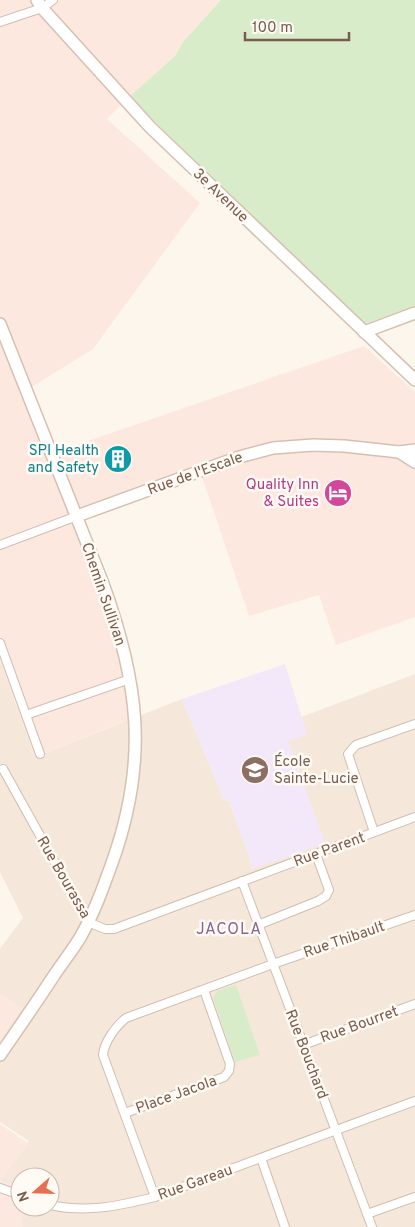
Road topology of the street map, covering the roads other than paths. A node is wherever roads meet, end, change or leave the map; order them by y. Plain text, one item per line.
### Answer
1 (53, 0) edge
2 (40, 4) edge
3 (0, 22) edge
4 (415, 313) edge
5 (0, 324) edge
6 (364, 332) junction
7 (415, 380) edge
8 (415, 450) edge
9 (399, 452) junction
10 (415, 462) edge
11 (76, 516) junction
12 (0, 546) edge
13 (0, 643) edge
14 (130, 679) junction
15 (26, 715) junction
16 (415, 724) edge
17 (40, 754) dead end
18 (3, 769) dead end
19 (415, 817) edge
20 (374, 832) junction
21 (316, 854) junction
22 (242, 881) junction
23 (415, 915) edge
24 (88, 922) junction
25 (258, 924) junction
26 (272, 964) junction
27 (204, 990) junction
28 (415, 1004) edge
29 (304, 1045) junction
30 (0, 1056) edge
31 (415, 1101) edge
32 (124, 1113) junction
33 (336, 1130) junction
34 (261, 1158) junction
35 (155, 1197) junction
36 (415, 1197) edge
37 (60, 1207) edge
38 (367, 1214) junction
39 (285, 1227) edge
40 (372, 1227) edge

1 - 2 street
2 - 3 street
2 - 6 main road, 3e Avenue
4 - 6 main road
5 - 11 main road, Chemin Sullivan
6 - 7 main road, 3e Avenue
8 - 9 main road, Rue de l'Escale
9 - 10 main road, Rue de l'Escale
9 - 11 main road, Rue de l'Escale
11 - 12 street, Rue de l'Escale
11 - 14 main road, Chemin Sullivan
13 - 15 street
14 - 15 street
14 - 24 main road, Chemin Sullivan
15 - 17 street
16 - 20 street
18 - 24 street, Rue Bourassa
19 - 20 street, Rue Parent
20 - 21 street, Rue Parent
21 - 22 street, Rue Parent
21 - 25 street
22 - 24 street, Rue Bourassa
22 - 25 street, Rue Bouchard
23 - 26 street, Rue Thibault
24 - 30 main road, Chemin Sullivan
25 - 26 street, Rue Bouchard
26 - 27 street, Place Jacola
26 - 29 street, Rue Bouchard
27 - 32 street, Place Jacola
27 - 32 street, Place Jacola
28 - 29 street, Rue Bourret
29 - 33 street, Rue Bouchard
31 - 33 street, Rue Gareau
32 - 35 street, Place Jacola
33 - 34 street, Rue Gareau
33 - 38 street, Rue Bouchard
34 - 35 street, Rue Gareau
34 - 39 street
35 - 37 street, Rue Gareau
36 - 38 street
38 - 40 street, Rue Bouchard

